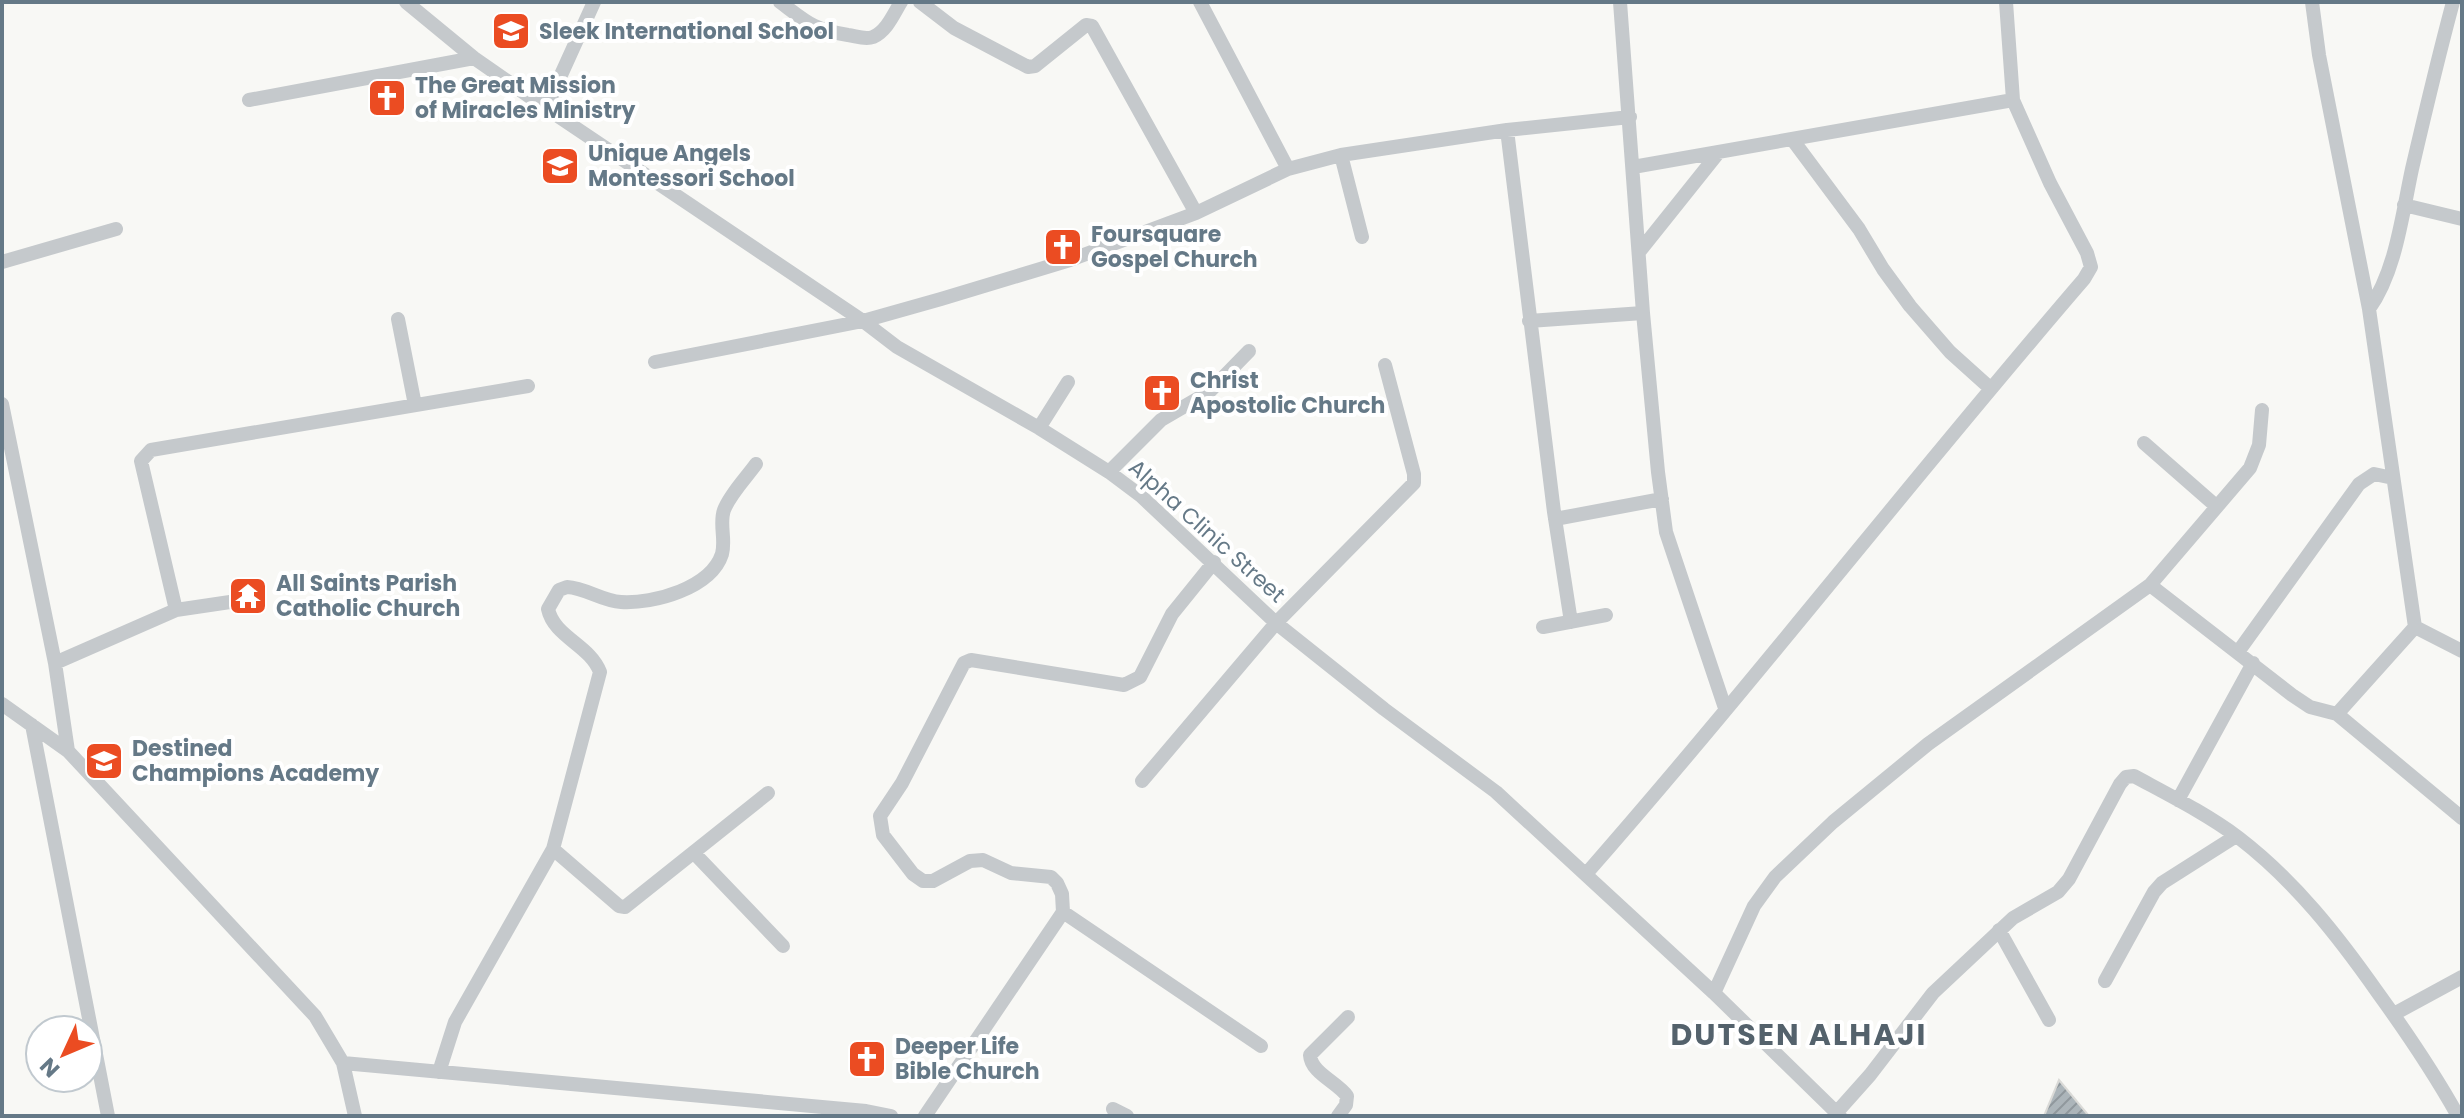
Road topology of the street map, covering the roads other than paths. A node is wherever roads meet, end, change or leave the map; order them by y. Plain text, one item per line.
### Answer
1 (406, 2) edge
2 (594, 2) edge
3 (780, 2) edge
4 (901, 2) edge
5 (920, 2) edge
6 (1200, 2) edge
7 (1620, 2) edge
8 (2006, 2) edge
9 (2312, 2) edge
10 (2453, 2) edge
11 (474, 58) junction
12 (249, 100) dead end
13 (2013, 100) junction
14 (546, 108) junction
15 (1630, 117) junction
16 (1507, 130) junction
17 (1792, 139) junction
18 (1719, 152) junction
19 (1341, 155) junction
20 (1633, 167) junction
21 (1288, 169) junction
22 (2404, 205) junction
23 (1196, 213) junction
24 (2462, 219) edge
25 (116, 229) dead end
26 (1362, 237) dead end
27 (1639, 252) junction
28 (2, 262) edge
29 (2369, 309) junction
30 (1643, 313) junction
31 (398, 319) dead end
32 (863, 321) junction
33 (1529, 321) junction
34 (1249, 351) dead end
35 (655, 362) dead end
36 (1385, 365) dead end
37 (1068, 382) dead end
38 (528, 386) dead end
39 (1990, 388) junction
40 (2, 404) edge
41 (415, 405) junction
42 (2262, 410) dead end
43 (1039, 428) junction
44 (2144, 443) dead end
45 (756, 464) dead end
46 (1109, 472) junction
47 (2393, 478) junction
48 (1662, 499) junction
49 (2216, 506) junction
50 (1555, 519) junction
51 (1214, 562) junction
52 (2150, 585) junction
53 (230, 602) dead end
54 (176, 610) junction
55 (1606, 615) dead end
56 (1571, 622) junction
57 (1276, 623) junction
58 (1543, 627) dead end
59 (2415, 627) junction
60 (2462, 651) edge
61 (2238, 652) junction
62 (55, 663) junction
63 (2253, 663) junction
64 (2, 704) edge
65 (1725, 708) junction
66 (2337, 714) junction
67 (32, 725) junction
68 (68, 751) junction
69 (1142, 781) dead end
70 (768, 793) dead end
71 (2178, 800) junction
72 (2462, 818) edge
73 (2236, 836) junction
74 (553, 849) junction
75 (694, 853) junction
76 (1586, 874) junction
77 (1063, 912) junction
78 (1999, 930) junction
79 (783, 946) dead end
80 (2462, 977) edge
81 (2105, 981) dead end
82 (1714, 993) junction
83 (2394, 1014) junction
84 (1348, 1017) dead end
85 (2049, 1020) dead end
86 (1261, 1046) dead end
87 (343, 1063) junction
88 (439, 1072) junction
89 (1113, 1109) dead end
90 (865, 1114) edge
91 (1838, 1114) edge
92 (108, 1116) edge
93 (355, 1116) edge
94 (891, 1116) edge
95 (925, 1116) edge
96 (1127, 1116) edge
97 (1338, 1116) edge
98 (2458, 1116) edge

1 - 11 street, Alpha Clinic Street
2 - 14 street
3 - 4 street
5 - 23 street
6 - 21 street
7 - 15 street
8 - 13 street
9 - 29 street
10 - 22 street
11 - 12 street
11 - 14 street, Alpha Clinic Street
13 - 17 street
13 - 39 street
14 - 32 street, Alpha Clinic Street
15 - 16 street
15 - 20 street
16 - 19 street
16 - 33 street
17 - 18 street
17 - 39 street
18 - 20 street
18 - 27 street
19 - 21 street
19 - 26 street
20 - 27 street
21 - 23 street
22 - 24 street
22 - 29 street
23 - 32 street
25 - 28 street
27 - 30 street
29 - 47 street
30 - 33 street
30 - 48 street
31 - 41 street
32 - 35 street
32 - 43 street, Alpha Clinic Street
33 - 50 street
34 - 46 street
36 - 57 street
37 - 43 street
38 - 41 street
39 - 65 street
40 - 62 street
41 - 54 street
42 - 49 street
43 - 46 street, Alpha Clinic Street
44 - 49 street
45 - 74 street
46 - 51 street, Alpha Clinic Street
47 - 59 street
47 - 61 street
48 - 50 street
48 - 65 street
49 - 52 street
50 - 56 street
51 - 57 street, Alpha Clinic Street
51 - 77 street
52 - 61 street
52 - 82 street
53 - 54 street
54 - 62 street
55 - 56 street
56 - 58 street
57 - 69 street
57 - 76 street, Alpha Clinic Street
59 - 60 street
59 - 66 street
61 - 63 street
62 - 68 street
63 - 66 street
63 - 71 street
64 - 67 street
65 - 76 street
66 - 72 street
67 - 68 street
67 - 92 street
68 - 87 street
70 - 75 street
71 - 73 street
71 - 78 street
73 - 81 street
73 - 83 street
74 - 75 street
74 - 88 street
75 - 79 street
76 - 82 street, Alpha Clinic Street
77 - 86 street
77 - 95 street
78 - 85 street
78 - 91 street
80 - 83 street
82 - 91 street, Alpha Clinic Street
83 - 98 street
84 - 97 street
87 - 88 street
87 - 93 street
88 - 90 street
89 - 96 street
90 - 94 street

